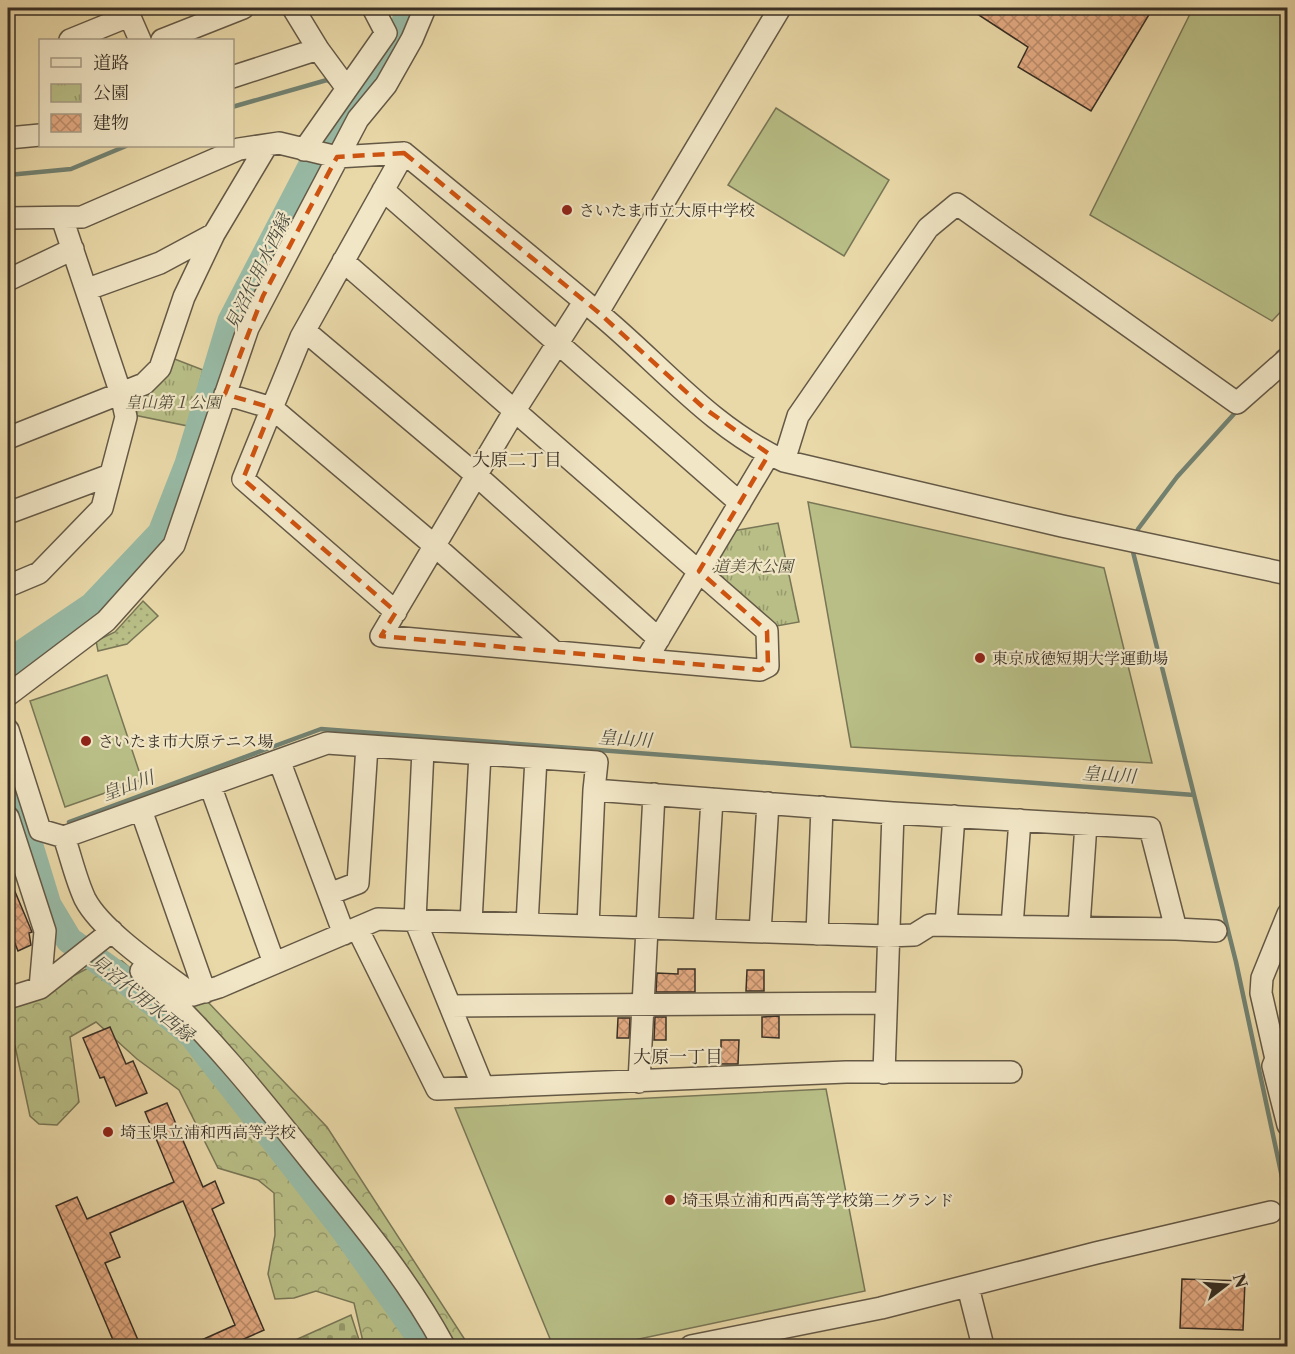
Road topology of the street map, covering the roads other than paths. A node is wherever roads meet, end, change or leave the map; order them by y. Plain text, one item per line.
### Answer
1 (243, 8) edge
2 (293, 8) edge
3 (373, 8) edge
4 (425, 8) edge
5 (780, 8) edge
6 (127, 12) edge
7 (72, 39) edge
8 (140, 39) edge
9 (165, 39) edge
10 (318, 49) junction
11 (234, 76) edge
12 (351, 83) junction
13 (39, 135) edge
14 (8, 138) edge
15 (267, 145) junction
16 (304, 150) junction
17 (404, 153) junction
18 (337, 157) junction
19 (382, 190) junction
20 (8, 218) edge
21 (62, 218) junction
22 (214, 234) junction
23 (73, 249) junction
24 (343, 261) junction
25 (8, 280) edge
26 (88, 290) junction
27 (591, 307) junction
28 (305, 331) junction
29 (558, 342) junction
30 (1287, 358) edge
31 (121, 394) junction
32 (225, 394) junction
33 (272, 408) junction
34 (514, 410) junction
35 (8, 438) edge
36 (776, 458) junction
37 (110, 475) junction
38 (476, 475) junction
39 (740, 503) junction
40 (8, 513) edge
41 (435, 546) junction
42 (699, 572) junction
43 (1287, 574) edge
44 (8, 586) edge
45 (396, 612) junction
46 (659, 639) junction
47 (552, 650) junction
48 (646, 660) junction
49 (8, 695) edge
50 (8, 730) edge
51 (367, 746) junction
52 (423, 750) junction
53 (480, 754) junction
54 (536, 758) junction
55 (279, 760) junction
56 (210, 785) junction
57 (594, 790) junction
58 (654, 794) junction
59 (712, 799) junction
60 (768, 803) junction
61 (822, 807) junction
62 (141, 810) junction
63 (893, 813) junction
64 (954, 816) junction
65 (8, 817) edge
66 (1020, 820) junction
67 (1086, 824) junction
68 (64, 837) junction
69 (13, 854) edge
70 (329, 894) junction
71 (1287, 914) edge
72 (415, 920) junction
73 (471, 922) junction
74 (527, 924) junction
75 (946, 925) junction
76 (588, 926) junction
77 (1012, 926) junction
78 (1079, 926) junction
79 (647, 928) junction
80 (1176, 929) junction
81 (704, 930) junction
82 (350, 931) junction
83 (1216, 931) dead end
84 (760, 932) junction
85 (817, 934) junction
86 (887, 936) junction
87 (106, 937) junction
88 (274, 963) junction
89 (40, 988) junction
90 (204, 993) junction
91 (8, 998) edge
92 (886, 1003) junction
93 (643, 1004) junction
94 (450, 1006) junction
95 (1278, 1027) edge
96 (1011, 1072) dead end
97 (884, 1073) junction
98 (639, 1082) junction
99 (483, 1087) junction
100 (1284, 1097) edge
101 (1287, 1125) edge
102 (1271, 1212) dead end
103 (968, 1287) junction
104 (717, 1343) edge
105 (444, 1347) edge
106 (692, 1347) edge
107 (983, 1347) edge

1 - 9 street
2 - 10 street
3 - 12 street
4 - 18 street
5 - 27 street
6 - 7 street
6 - 8 street
10 - 11 street
10 - 12 street
12 - 16 street
13 - 14 street
15 - 16 street
15 - 21 street
15 - 22 street
16 - 18 street
17 - 18 street
17 - 19 street
17 - 27 street
18 - 32 street
19 - 24 street
19 - 29 street
20 - 21 street
21 - 23 street
22 - 26 street
22 - 31 street
23 - 25 street
23 - 26 street
24 - 28 street
24 - 34 street
26 - 31 street
27 - 29 street
27 - 36 street
28 - 33 street
28 - 38 street
29 - 34 street
29 - 39 street
30 - 36 street
31 - 35 street
31 - 37 street
32 - 33 street
32 - 49 street
33 - 41 street
33 - 45 street
34 - 38 street
34 - 42 street
36 - 39 street
36 - 43 street
37 - 40 street
37 - 44 street
38 - 41 street
38 - 46 street
39 - 42 street
41 - 45 street
41 - 47 street
42 - 46 street
42 - 48 street
45 - 47 street
46 - 48 street
47 - 48 street
50 - 68 street
51 - 52 street
51 - 55 street
51 - 70 street
52 - 53 street
52 - 72 street
53 - 54 street
53 - 73 street
54 - 57 street
54 - 74 street
55 - 56 street
55 - 70 street
56 - 62 street
56 - 88 street
57 - 58 street
57 - 76 street
58 - 59 street
58 - 79 street
59 - 60 street
59 - 81 street
60 - 61 street
60 - 84 street
61 - 63 street
61 - 85 street
62 - 68 street
62 - 90 street
63 - 64 street
63 - 86 street
64 - 66 street
64 - 75 street
65 - 69 street
66 - 67 street
66 - 77 street
67 - 78 street
67 - 80 street
68 - 87 street
69 - 89 street
70 - 82 street
71 - 95 street
72 - 73 street
72 - 82 street
72 - 94 street
73 - 74 street
74 - 76 street
75 - 77 street
75 - 86 street
76 - 79 street
77 - 78 street
78 - 80 street
79 - 81 street
79 - 93 street
80 - 83 street
81 - 84 street
82 - 88 street
82 - 99 street
84 - 85 street
85 - 86 street
86 - 92 street
87 - 89 street
87 - 90 street
87 - 105 street
88 - 90 street
89 - 91 street
92 - 93 street
92 - 97 street
93 - 94 street
93 - 98 street
94 - 99 street
95 - 100 street
96 - 97 street
97 - 98 street
98 - 99 street
100 - 101 street
102 - 103 street
103 - 104 street
103 - 107 street
104 - 106 street

